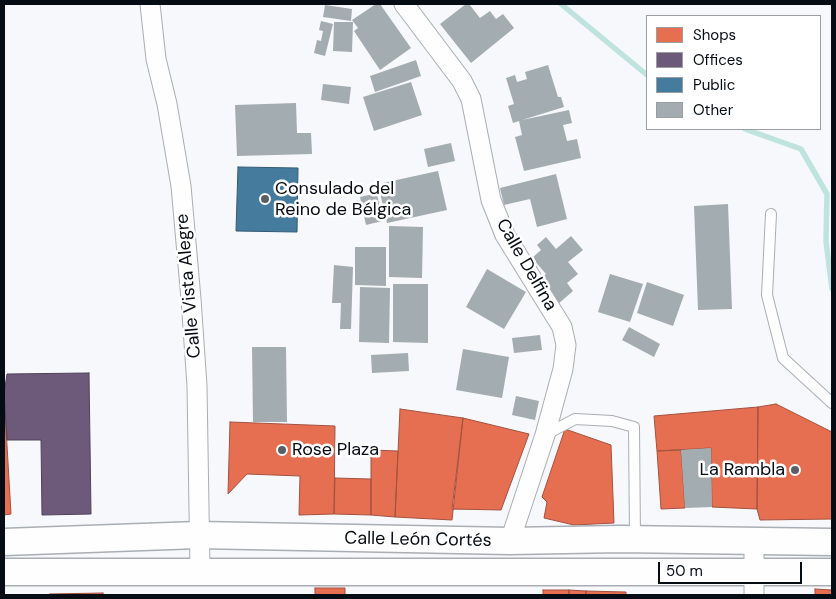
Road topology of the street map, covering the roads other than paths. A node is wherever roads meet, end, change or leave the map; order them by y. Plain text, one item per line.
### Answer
1 (150, 4) edge
2 (404, 4) edge
3 (771, 214) dead end
4 (832, 403) edge
5 (545, 435) junction
6 (198, 535) junction
7 (635, 540) junction
8 (754, 541) junction
9 (4, 542) edge
10 (510, 542) junction
11 (832, 542) edge
12 (200, 570) junction
13 (4, 572) edge
14 (832, 572) edge
15 (754, 584) edge

1 - 6 street, Calle Vista Alegre
2 - 5 street, Calle Delfina
3 - 4 lane
5 - 7 lane
5 - 10 street, Calle Delfina
6 - 9 main road, Calle León Cortés
6 - 10 main road, Calle León Cortés
6 - 12 street, Calle Vista Alegre
7 - 8 main road, Calle León Cortés
7 - 10 main road, Calle León Cortés
8 - 11 main road, Calle León Cortés
8 - 15 street
12 - 13 main road, Calle León Cortés
12 - 15 main road, Calle León Cortés
14 - 15 main road, Calle León Cortés

